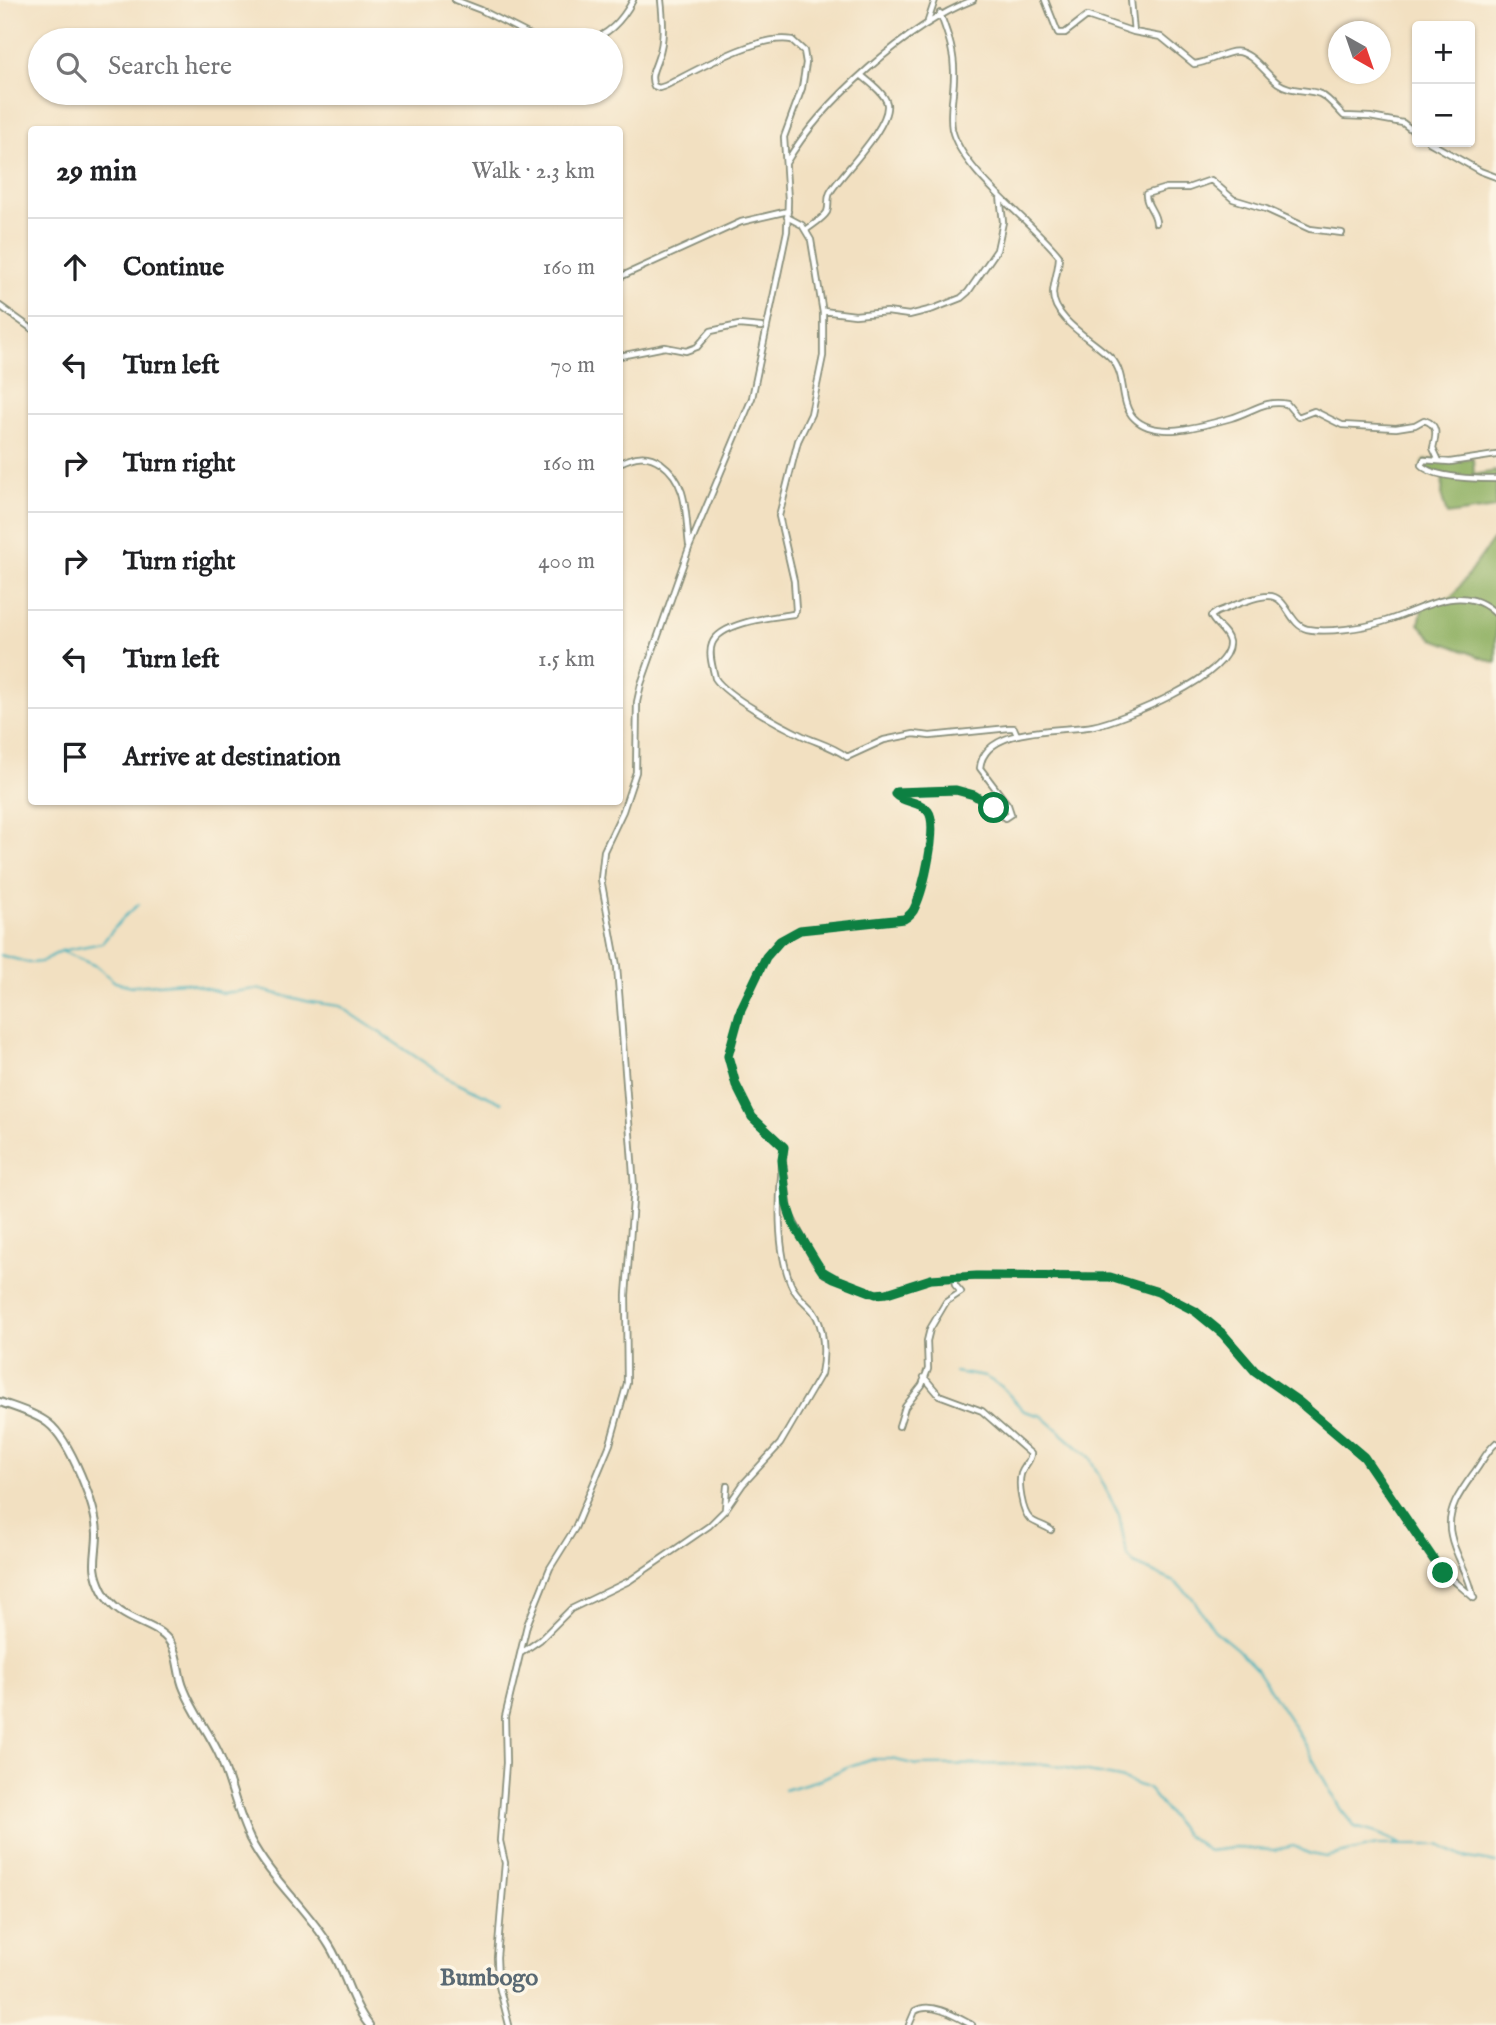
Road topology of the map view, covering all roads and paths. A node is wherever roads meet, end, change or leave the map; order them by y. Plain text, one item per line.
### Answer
1 (455, 0) edge
2 (633, 0) edge
3 (661, 0) edge
4 (935, 0) edge
5 (973, 0) edge
6 (1045, 0) edge
7 (1131, 0) edge
8 (940, 13) junction
9 (928, 21) junction
10 (516, 28) edge
11 (612, 28) edge
12 (1134, 32) junction
13 (862, 75) junction
14 (1412, 130) edge
15 (1438, 147) edge
16 (785, 164) junction
17 (1496, 177) edge
18 (1000, 195) junction
19 (787, 214) junction
20 (1156, 223) dead end
21 (806, 230) junction
22 (1342, 233) dead end
23 (623, 276) edge
24 (0, 306) edge
25 (822, 311) junction
26 (28, 326) edge
27 (761, 327) dead end
28 (623, 355) edge
29 (1496, 455) edge
30 (1439, 461) junction
31 (623, 462) edge
32 (1496, 479) edge
33 (689, 548) junction
34 (1496, 614) edge
35 (1017, 735) junction
36 (782, 1160) junction
37 (954, 1278) junction
38 (924, 1377) junction
39 (0, 1402) edge
40 (899, 1426) dead end
41 (1496, 1443) edge
42 (727, 1486) dead end
43 (724, 1510) junction
44 (1051, 1530) dead end
45 (519, 1654) junction
46 (369, 2025) edge
47 (509, 2025) edge
48 (909, 2025) edge
49 (972, 2025) edge

1 - 10 street
2 - 11 street
3 - 16 street
4 - 9 street
5 - 8 street
6 - 12 street
7 - 12 street
8 - 9 street
8 - 18 street
9 - 13 street
12 - 14 street
13 - 16 street
13 - 21 street
15 - 17 street
16 - 19 street
18 - 25 street
18 - 30 street
19 - 21 street
19 - 23 street
19 - 33 street
20 - 22 street
21 - 25 street
24 - 26 street
25 - 35 street
27 - 28 street
29 - 30 street
30 - 32 street
31 - 33 street
33 - 45 street
34 - 35 street
35 - 36 street
36 - 37 street
36 - 43 street
37 - 38 street
37 - 41 street
38 - 40 street
38 - 44 street
39 - 46 main road
42 - 43 street
43 - 45 street
45 - 47 street
48 - 49 street

